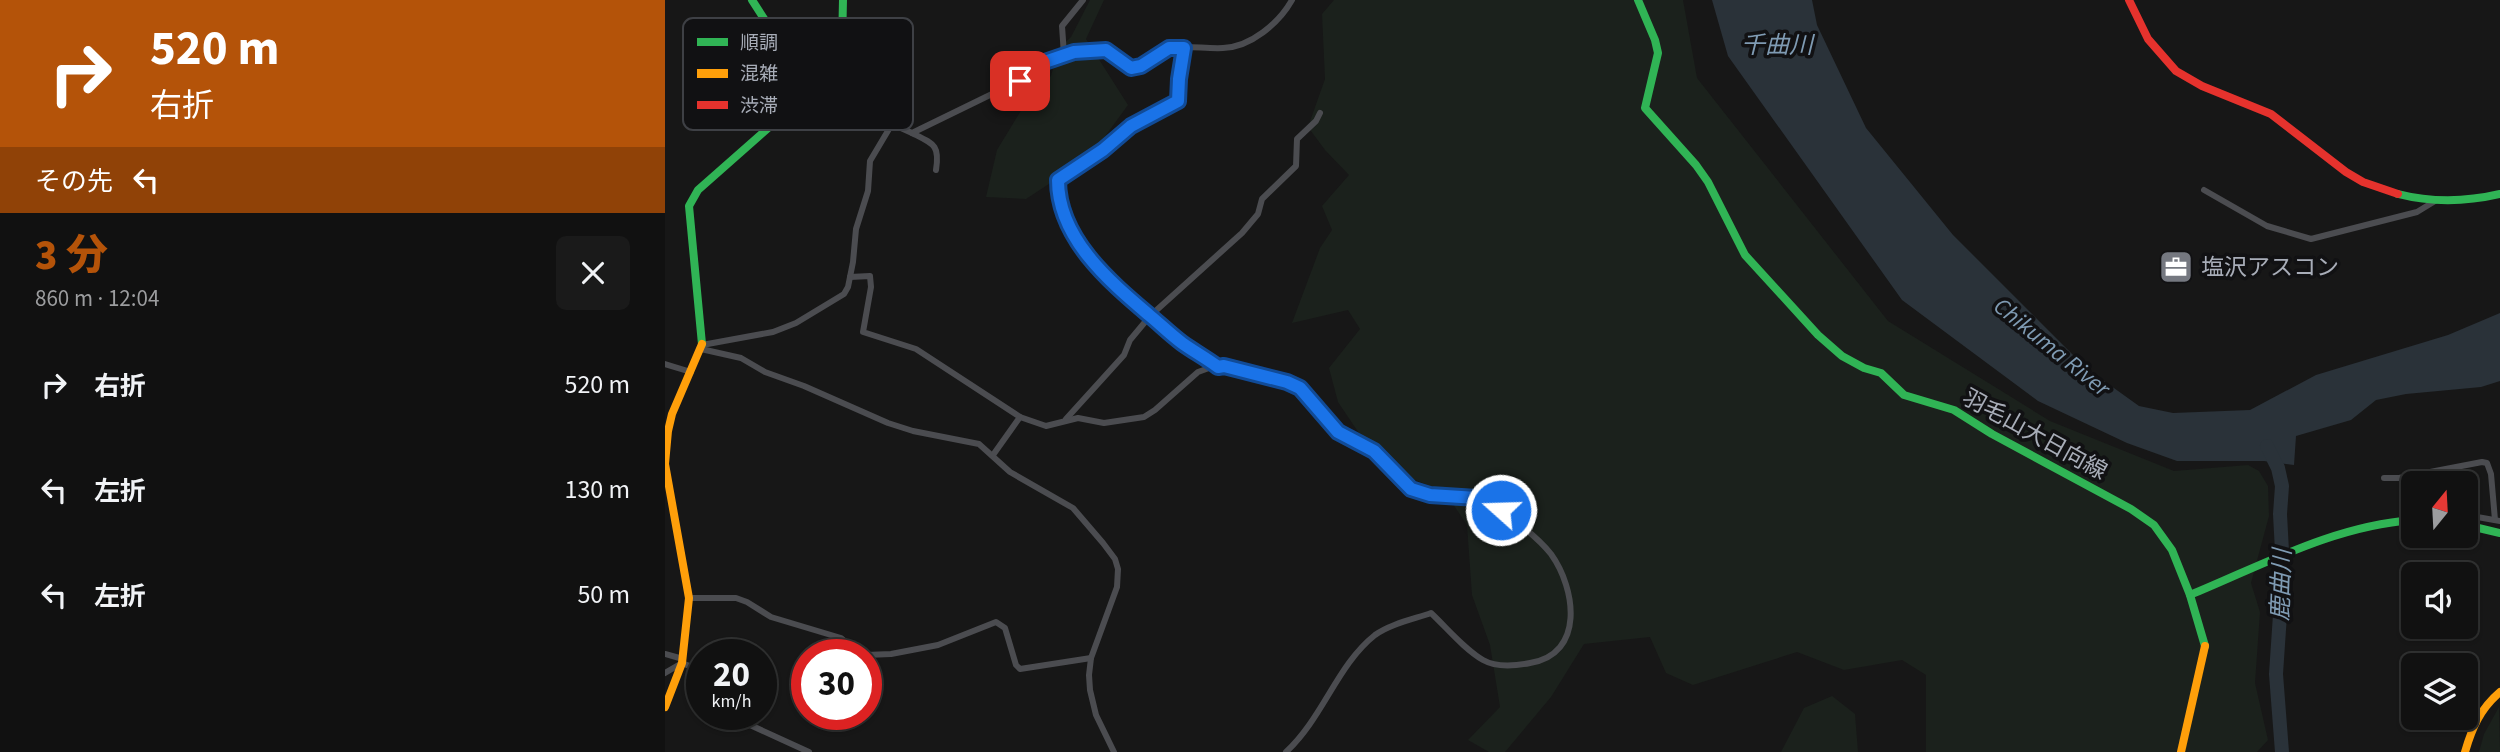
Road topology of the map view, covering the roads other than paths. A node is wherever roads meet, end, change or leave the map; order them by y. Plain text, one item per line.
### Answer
1 (752, 0) edge
2 (843, 0) edge
3 (1083, 0) edge
4 (1292, 0) edge
5 (1638, 0) edge
6 (2129, 0) edge
7 (764, 18) edge
8 (843, 18) edge
9 (1184, 48) junction
10 (1064, 55) junction
11 (1319, 113) dead end
12 (765, 130) edge
13 (889, 130) edge
14 (905, 130) edge
15 (912, 133) junction
16 (936, 170) dead end
17 (2204, 190) dead end
18 (2500, 194) edge
19 (2435, 201) junction
20 (850, 277) junction
21 (1150, 316) junction
22 (702, 347) junction
23 (665, 364) edge
24 (1218, 367) junction
25 (691, 372) junction
26 (1020, 417) junction
27 (1065, 421) junction
28 (993, 455) junction
29 (2384, 478) dead end
30 (2478, 517) edge
31 (2401, 520) edge
32 (2498, 521) edge
33 (2478, 528) edge
34 (2500, 533) edge
35 (2190, 595) junction
36 (689, 598) junction
37 (842, 639) edge
38 (665, 654) edge
39 (882, 654) edge
40 (1091, 658) junction
41 (683, 661) junction
42 (686, 663) edge
43 (665, 673) edge
44 (2500, 692) edge
45 (665, 707) edge
46 (761, 730) edge
47 (809, 752) edge
48 (1114, 752) edge
49 (1286, 752) edge
50 (2181, 752) edge
51 (2465, 752) edge

1 - 7 main road
2 - 8 main road
3 - 10 street
4 - 9 street
5 - 35 main road, 羽毛山大日向線
6 - 19 main road
9 - 10 street
9 - 21 street
10 - 15 street
11 - 21 street
12 - 22 main road
13 - 20 street
14 - 15 street
15 - 16 street
17 - 19 street
18 - 19 main road
20 - 22 street
20 - 26 street
21 - 24 street
21 - 27 street
22 - 25 main road
22 - 28 street
23 - 25 street
24 - 27 street
24 - 49 street
25 - 36 main road
26 - 27 street
26 - 28 street
28 - 40 street
29 - 32 street
30 - 32 street
31 - 35 main road
33 - 34 main road
35 - 50 main road, 羽毛山大日向線
36 - 37 street
36 - 41 main road
38 - 41 street
39 - 40 street
40 - 48 street
41 - 42 street
41 - 43 street
41 - 45 main road
44 - 51 main road
46 - 47 street

